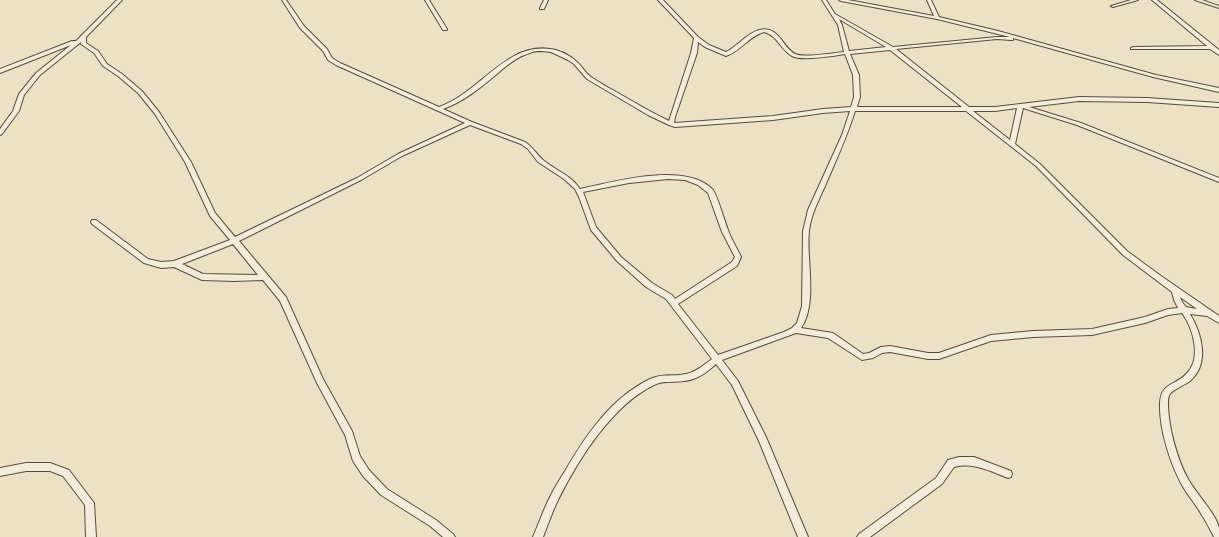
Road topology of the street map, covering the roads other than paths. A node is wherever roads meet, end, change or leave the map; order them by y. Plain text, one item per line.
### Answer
1 (120, 0) edge
2 (284, 0) edge
3 (427, 0) edge
4 (546, 0) edge
5 (660, 0) edge
6 (824, 0) edge
7 (841, 0) edge
8 (929, 0) edge
9 (1136, 0) edge
10 (1154, 0) edge
11 (1197, 0) edge
12 (1113, 6) dead end
13 (1219, 7) edge
14 (542, 8) dead end
15 (835, 15) junction
16 (937, 18) junction
17 (445, 29) dead end
18 (82, 38) junction
19 (696, 38) junction
20 (1026, 39) junction
21 (1211, 47) junction
22 (891, 48) junction
23 (1133, 48) dead end
24 (847, 53) junction
25 (1219, 53) edge
26 (0, 71) edge
27 (1219, 90) edge
28 (1219, 105) edge
29 (1023, 107) junction
30 (438, 109) junction
31 (853, 110) junction
32 (969, 110) junction
33 (470, 123) junction
34 (671, 124) junction
35 (0, 133) edge
36 (1012, 145) junction
37 (1219, 180) edge
38 (579, 191) junction
39 (94, 222) dead end
40 (234, 241) junction
41 (175, 264) junction
42 (265, 277) junction
43 (1176, 291) junction
44 (674, 303) junction
45 (1183, 310) junction
46 (1209, 313) junction
47 (1219, 315) edge
48 (1219, 320) edge
49 (795, 330) junction
50 (717, 359) junction
51 (0, 472) edge
52 (1008, 474) dead end
53 (91, 537) edge
54 (450, 537) edge
55 (538, 537) edge
56 (803, 537) edge
57 (862, 537) edge
58 (1219, 537) edge

1 - 18 street
2 - 30 street
3 - 17 street
4 - 14 street
5 - 19 street
6 - 15 street
7 - 16 street
8 - 16 street
9 - 12 street
10 - 21 street
11 - 13 street
15 - 22 street
15 - 24 street
16 - 20 street
18 - 26 street
18 - 35 street
18 - 40 street
19 - 24 street
19 - 34 street
20 - 22 street
20 - 27 street
21 - 23 street
21 - 25 street
22 - 24 street
22 - 32 street
24 - 31 street
28 - 29 street
29 - 32 street
29 - 36 street
29 - 37 street
30 - 33 street
30 - 34 street
31 - 32 street
31 - 34 street
31 - 49 street
32 - 36 street
33 - 38 street
33 - 40 street
36 - 43 street
38 - 44 street
38 - 44 street
39 - 41 street
40 - 41 street
40 - 42 street
41 - 42 street
42 - 54 street
43 - 45 street
43 - 46 street
44 - 50 street
45 - 46 street
45 - 49 street
45 - 58 street
46 - 47 street
46 - 48 street
49 - 50 street
50 - 55 street
50 - 56 street
51 - 53 street
52 - 57 street

